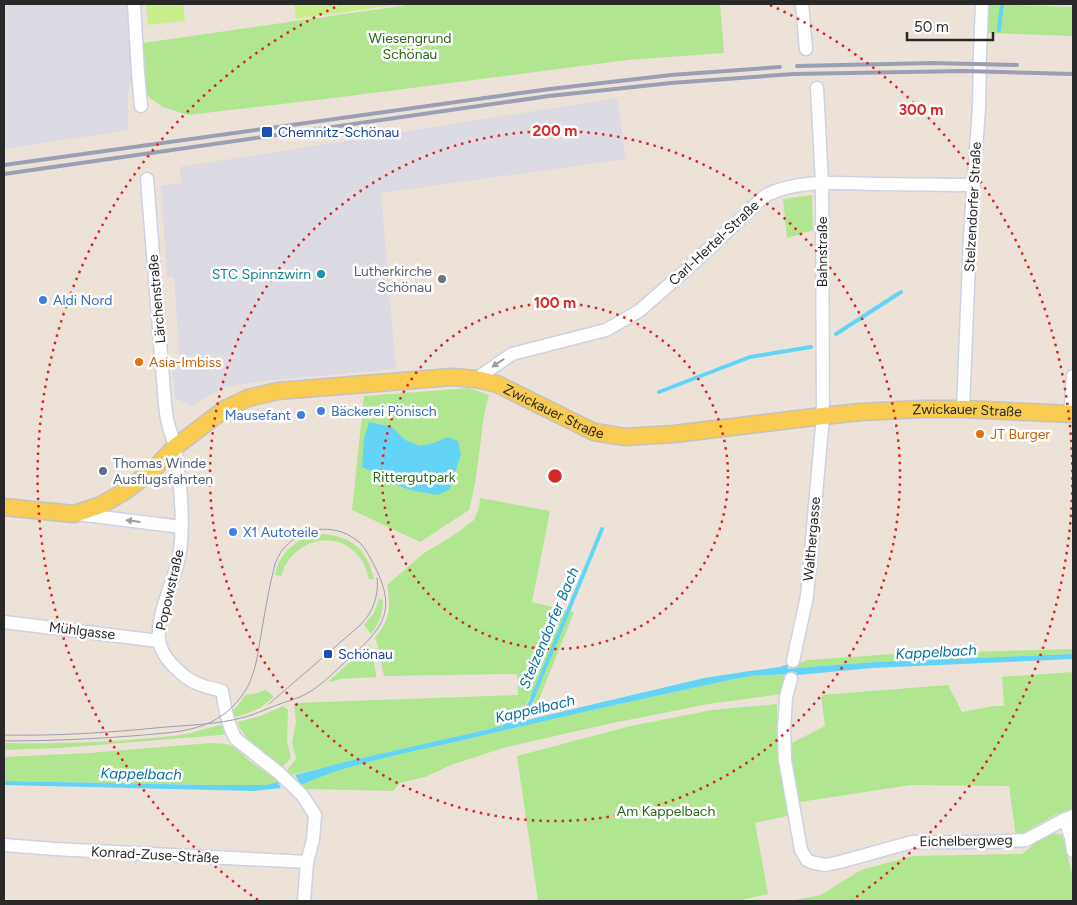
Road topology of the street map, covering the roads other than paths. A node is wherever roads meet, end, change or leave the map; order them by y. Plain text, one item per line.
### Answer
1 (134, 4) edge
2 (802, 4) edge
3 (982, 4) edge
4 (806, 49) dead end
5 (817, 88) dead end
6 (141, 106) dead end
7 (147, 179) dead end
8 (822, 183) junction
9 (973, 185) junction
10 (1073, 376) edge
11 (476, 378) junction
12 (963, 409) junction
13 (1071, 414) edge
14 (823, 416) junction
15 (175, 447) junction
16 (4, 507) edge
17 (74, 514) junction
18 (181, 527) junction
19 (4, 622) edge
20 (159, 641) junction
21 (793, 661) dead end
22 (790, 679) dead end
23 (1069, 818) edge
24 (4, 845) edge
25 (1073, 851) edge
26 (307, 862) junction
27 (304, 901) edge

1 - 6 street
2 - 4 street
3 - 9 street, Stelzendorfer Straße
5 - 8 street, Bahnstraße
7 - 15 street, Lärchenstraße
8 - 9 street, Carl-Hertel-Straße
8 -> 11 street, Carl-Hertel-Straße
8 - 14 street, Bahnstraße
9 - 12 street, Stelzendorfer Straße
10 - 13 street
11 - 14 main road, Zwickauer Straße
11 - 15 main road, Zwickauer Straße
12 - 13 main road, Zwickauer Straße
12 - 14 main road, Zwickauer Straße
14 - 21 street, Walthergasse
15 - 17 main road, Zwickauer Straße
15 - 18 street, Popowstraße
16 - 17 main road, Zwickauer Straße
18 -> 17 street, Zwickauer Straße
18 - 20 street, Popowstraße
19 - 20 street, Mühlgasse
20 - 26 street, Popowstraße
22 - 23 street, Eichelbergweg
23 - 25 street
24 - 26 street, Konrad-Zuse-Straße
26 - 27 street, Popowstraße

